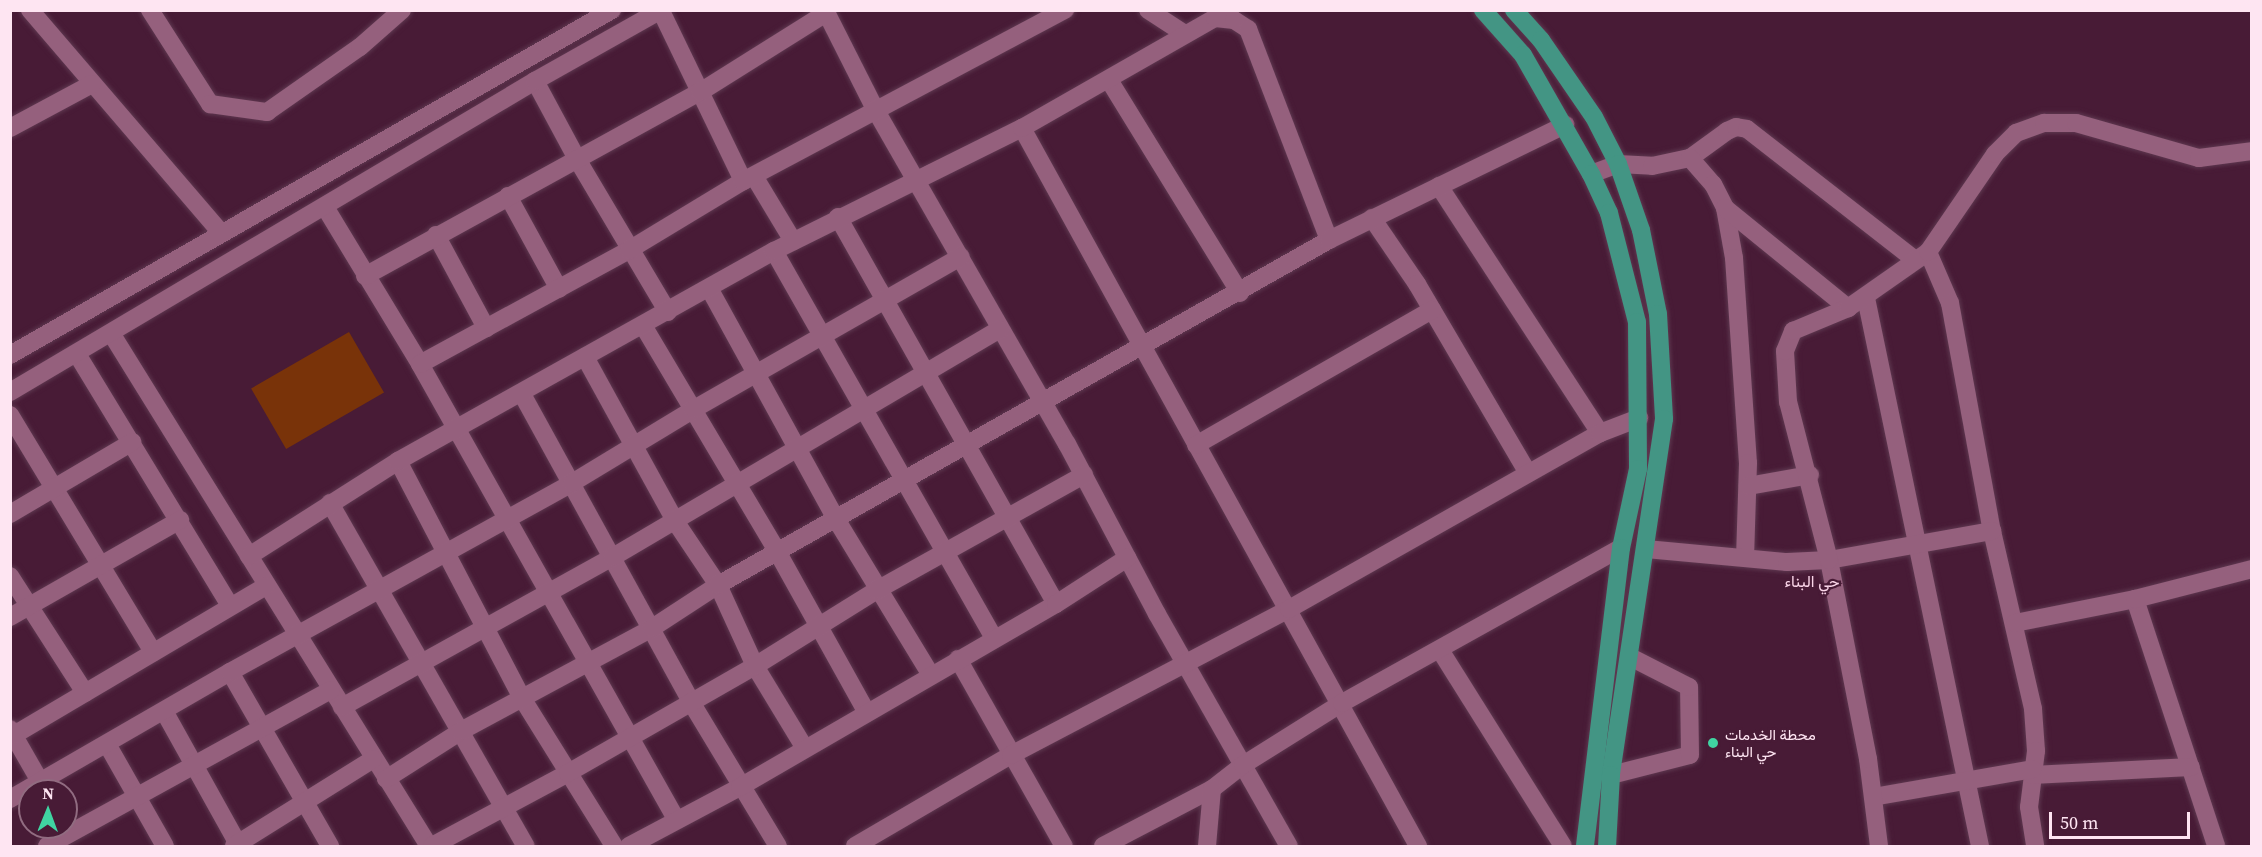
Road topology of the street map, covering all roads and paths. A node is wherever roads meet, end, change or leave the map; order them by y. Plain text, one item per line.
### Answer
1 (30, 10) edge
2 (150, 10) edge
3 (402, 10) edge
4 (612, 10) edge
5 (1065, 10) edge
6 (1148, 10) edge
7 (1483, 10) edge
8 (1514, 10) edge
9 (661, 11) edge
10 (825, 12) edge
11 (1185, 34) junction
12 (1109, 80) junction
13 (535, 81) junction
14 (93, 84) junction
15 (700, 92) junction
16 (875, 109) junction
17 (1565, 125) junction
18 (10, 128) edge
19 (1022, 128) junction
20 (2252, 151) edge
21 (1690, 158) junction
22 (577, 159) junction
23 (1618, 164) junction
24 (1591, 174) junction
25 (748, 178) junction
26 (915, 178) junction
27 (1439, 186) junction
28 (508, 196) junction
29 (325, 207) junction
30 (1725, 208) junction
31 (838, 217) junction
32 (1372, 218) junction
33 (220, 232) junction
34 (436, 235) junction
35 (1329, 240) junction
36 (793, 241) junction
37 (630, 250) junction
38 (774, 251) junction
39 (1922, 256) junction
40 (961, 257) junction
41 (365, 276) junction
42 (710, 288) junction
43 (559, 289) junction
44 (1240, 293) junction
45 (1866, 298) junction
46 (883, 300) junction
47 (1848, 308) junction
48 (1432, 310) junction
49 (668, 312) junction
50 (644, 327) junction
51 (486, 328) junction
52 (999, 330) junction
53 (111, 333) junction
54 (821, 336) junction
55 (1140, 348) junction
56 (77, 354) junction
57 (10, 355) edge
58 (585, 357) junction
59 (420, 364) junction
60 (927, 374) junction
61 (756, 375) junction
62 (10, 392) edge
63 (522, 394) junction
64 (1041, 402) junction
65 (694, 409) junction
66 (862, 411) junction
67 (10, 415) edge
68 (1639, 418) junction
69 (458, 430) junction
70 (1600, 433) junction
71 (132, 442) junction
72 (631, 445) junction
73 (967, 445) junction
74 (1196, 445) junction
75 (796, 447) junction
76 (398, 461) junction
77 (1528, 473) junction
78 (1084, 475) junction
79 (1810, 475) junction
80 (903, 480) junction
81 (737, 482) junction
82 (573, 483) junction
83 (1748, 486) junction
84 (56, 489) junction
85 (330, 503) junction
86 (10, 514) edge
87 (1009, 516) junction
88 (508, 519) junction
89 (836, 519) junction
90 (180, 520) junction
91 (675, 521) junction
92 (1992, 531) junction
93 (1915, 544) junction
94 (1621, 548) junction
95 (1646, 549) junction
96 (446, 552) junction
97 (945, 552) junction
98 (778, 553) junction
99 (249, 556) junction
100 (613, 557) junction
101 (1127, 558) junction
102 (1745, 558) junction
103 (1829, 560) junction
104 (101, 566) junction
105 (2252, 569) edge
106 (10, 576) edge
107 (718, 585) junction
108 (266, 586) junction
109 (381, 589) junction
110 (877, 590) junction
111 (548, 593) junction
112 (2135, 599) junction
113 (1056, 604) junction
114 (28, 606) junction
115 (230, 606) junction
116 (1289, 609) junction
117 (10, 617) edge
118 (2014, 623) junction
119 (652, 628) junction
120 (817, 628) junction
121 (485, 629) junction
122 (298, 637) junction
123 (994, 638) junction
124 (1440, 650) junction
125 (153, 652) junction
126 (1630, 657) junction
127 (958, 659) junction
128 (1185, 662) junction
129 (421, 663) junction
130 (588, 663) junction
131 (755, 666) junction
132 (230, 672) junction
133 (931, 675) junction
134 (330, 690) junction
135 (86, 693) junction
136 (522, 698) junction
137 (691, 702) junction
138 (1342, 703) junction
139 (342, 707) junction
140 (164, 711) junction
141 (866, 711) junction
142 (261, 727) junction
143 (461, 731) junction
144 (12, 732) edge
145 (630, 737) junction
146 (107, 744) junction
147 (804, 747) junction
148 (1011, 755) junction
149 (373, 759) junction
150 (193, 763) junction
151 (1243, 765) junction
152 (2190, 767) junction
153 (2032, 772) junction
154 (568, 774) junction
155 (1611, 775) junction
156 (1966, 778) junction
157 (39, 779) edge
158 (54, 779) edge
159 (386, 779) junction
160 (740, 787) junction
161 (1212, 789) junction
162 (136, 796) junction
163 (1873, 796) junction
164 (303, 802) junction
165 (504, 809) junction
166 (676, 819) junction
167 (78, 831) edge
168 (62, 839) edge
169 (423, 844) edge
170 (47, 846) edge
171 (165, 846) edge
172 (237, 846) edge
173 (330, 846) edge
174 (526, 846) edge
175 (614, 846) edge
176 (629, 846) edge
177 (778, 846) edge
178 (855, 846) edge
179 (1064, 846) edge
180 (1103, 846) edge
181 (1207, 846) edge
182 (1289, 846) edge
183 (1418, 846) edge
184 (1563, 846) edge
185 (1585, 846) edge
186 (1607, 846) edge
187 (1879, 846) edge
188 (1980, 846) edge
189 (2035, 846) edge
190 (2216, 846) edge

1 - 14 street
2 - 3 street
4 - 33 street
5 - 16 street
6 - 11 street
7 - 17 main road
8 - 23 main road
9 - 13 street
9 - 15 street
10 - 15 street
10 - 16 street
11 - 12 street
11 - 35 street
12 - 19 street
12 - 44 street
13 - 22 street
13 - 29 street
14 - 18 street
14 - 33 street
15 - 22 street
15 - 25 street
16 - 25 street
16 - 26 street
17 - 24 main road
17 - 27 street
19 - 26 street
19 - 55 street
20 - 39 street
21 - 23 street
21 - 30 street
21 - 39 street
22 - 28 street
22 - 37 street
23 - 24 street
23 - 95 main road
24 - 68 main road
25 - 36 street
25 - 37 street
26 - 31 street
26 - 40 street
27 - 32 street
27 - 70 street
28 - 34 street
28 - 43 street
29 - 41 street
29 - 53 street
30 - 47 street
30 - 83 street
31 - 36 street
31 - 46 street
32 - 35 street
32 - 48 street
33 - 57 street
34 - 41 street
34 - 51 street
35 - 44 street
36 - 38 street
37 - 43 street
37 - 49 street
38 - 42 street
38 - 54 street
39 - 45 street
39 - 92 street
40 - 46 street
40 - 52 street
41 - 59 street
42 - 49 street
42 - 61 street
43 - 51 street
44 - 55 street
45 - 47 street
45 - 93 street
46 - 54 street
46 - 60 street
47 - 79 street
48 - 74 street
48 - 77 street
49 - 50 street
50 - 58 street
50 - 65 street
51 - 59 street
52 - 60 street
52 - 64 street
53 - 56 street
53 - 99 street
54 - 61 street
54 - 66 street
55 - 64 street
55 - 74 street
56 - 62 street
56 - 71 street
58 - 63 street
58 - 72 street
59 - 69 street
60 - 66 street
60 - 73 street
61 - 65 street
61 - 75 street
63 - 69 street
63 - 82 street
64 - 73 street
64 - 78 street
65 - 72 street
65 - 81 street
66 - 75 street
66 - 80 street
67 - 84 street
68 - 70 street
68 - 94 main road
69 - 76 street
69 - 88 street
70 - 77 street
71 - 84 street
71 - 90 street
72 - 82 street
72 - 91 street
73 - 80 street
73 - 87 street
74 - 116 street
75 - 81 street
75 - 89 street
76 - 85 street
76 - 96 street
77 - 116 street
78 - 87 street
78 - 101 street
79 - 83 street
79 - 103 street
80 - 89 street
80 - 97 street
81 - 91 street
81 - 98 street
82 - 88 street
82 - 100 street
83 - 102 street
84 - 86 street
84 - 104 street
85 - 99 street
85 - 109 street
87 - 97 street
87 - 113 street
88 - 96 street
88 - 111 street
89 - 98 street
89 - 110 street
90 - 104 street
90 - 115 street
91 - 100 street
91 - 107 street
92 - 93 street
92 - 118 street
93 - 103 street
93 - 156 street
94 - 124 street
94 - 185 main road
95 - 102 street
95 - 126 main road
96 - 109 street
96 - 121 street
97 - 110 street
97 - 123 street
98 - 107 street
98 - 120 street
99 - 108 street
100 - 111 street
100 - 119 street
101 - 113 street
101 - 128 street
102 - 103 street
103 - 163 street
104 - 114 street
104 - 125 street
105 - 112 street
106 - 114 street
107 - 119 street
107 - 131 street
108 - 115 street
108 - 122 street
109 - 122 street
109 - 129 street
110 - 120 street
110 - 133 street
111 - 121 street
111 - 130 street
112 - 118 street
112 - 152 street
113 - 123 street
114 - 117 street
114 - 135 street
115 - 125 street
116 - 128 street
116 - 138 street
118 - 153 street
119 - 130 street
119 - 137 street
120 - 131 street
120 - 141 street
121 - 129 street
121 - 136 street
122 - 132 street
122 - 134 street
123 - 127 street
124 - 138 street
124 - 184 street
125 - 135 street
126 - 155 main road
126 - 155 street
127 - 133 street
127 - 148 street
128 - 148 street
128 - 151 street
129 - 139 street
129 - 143 street
130 - 136 street
130 - 145 street
131 - 137 street
131 - 147 street
132 - 140 street
132 - 142 street
133 - 141 street
134 - 139 street
134 - 142 street
135 - 144 street
136 - 143 street
136 - 154 street
137 - 145 street
137 - 160 street
138 - 151 street
138 - 183 street
139 - 149 street
140 - 146 street
140 - 150 street
141 - 147 street
142 - 150 street
142 - 164 street
143 - 159 street
143 - 165 street
144 - 157 street
145 - 154 street
145 - 166 street
146 - 158 street
146 - 162 street
147 - 160 street
148 - 178 street
148 - 179 street
149 - 159 street
149 - 164 street
150 - 162 street
150 - 172 street
151 - 161 street
151 - 182 street
152 - 153 street
152 - 190 street
153 - 156 street
153 - 189 street
154 - 165 street
154 - 175 street
155 - 186 main road
156 - 163 street
156 - 188 street
159 - 169 street
160 - 166 street
160 - 177 street
161 - 180 street
161 - 181 street
162 - 167 street
162 - 171 street
163 - 187 street
164 - 172 street
164 - 173 street
165 - 169 street
165 - 174 street
166 - 176 street
168 - 170 street

